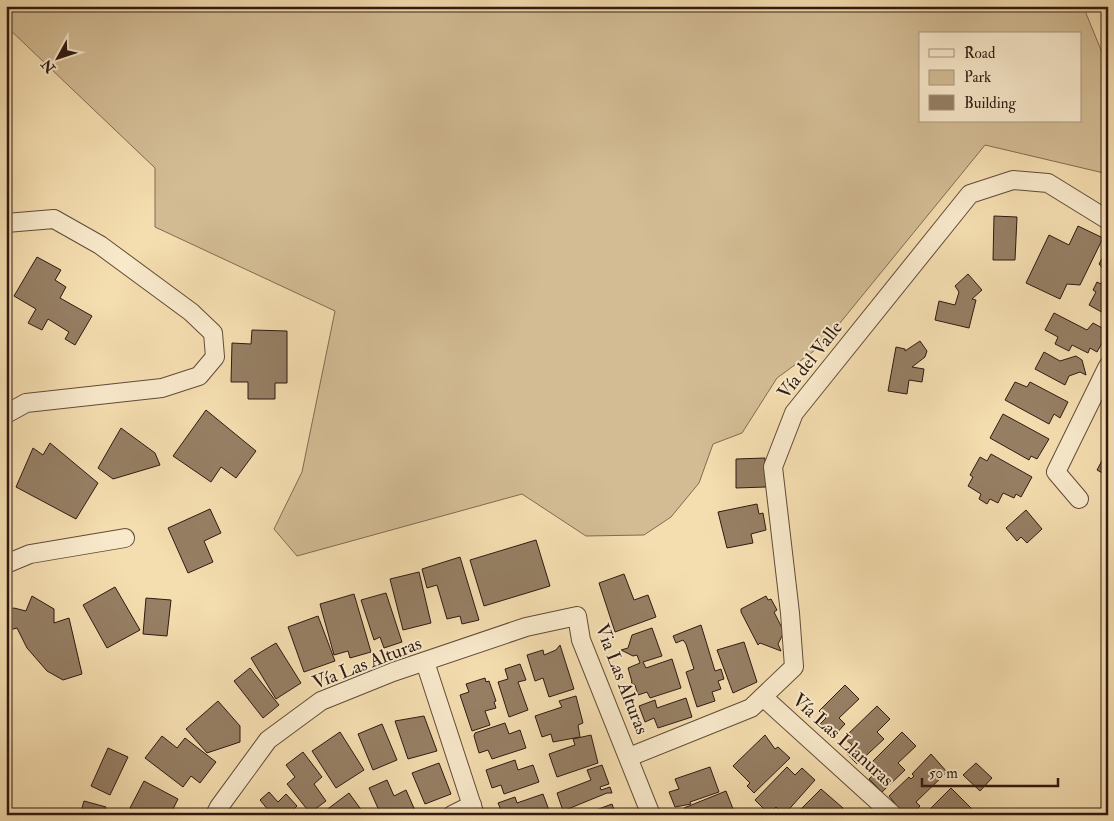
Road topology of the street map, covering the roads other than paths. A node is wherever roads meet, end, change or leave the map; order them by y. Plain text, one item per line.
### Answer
1 (1108, 220) edge
2 (6, 223) edge
3 (1108, 366) edge
4 (6, 414) edge
5 (1079, 499) dead end
6 (125, 538) dead end
7 (6, 564) edge
8 (577, 616) joint
9 (425, 662) junction
10 (764, 696) junction
11 (629, 757) junction
12 (474, 810) edge
13 (215, 815) edge
14 (452, 815) edge
15 (651, 815) edge
16 (893, 815) edge

1 - 10 street, Vía del Valle
2 - 4 street
3 - 5 street
6 - 7 street
8 - 9 street, Vía Las Alturas
8 - 11 street, Via Las Alturas
9 - 12 street
9 - 13 street, Vía Las Alturas
10 - 11 street, Vía del Valle
10 - 16 street, Vía Las Llanuras
11 - 15 street, Via Las Alturas
12 - 14 street

